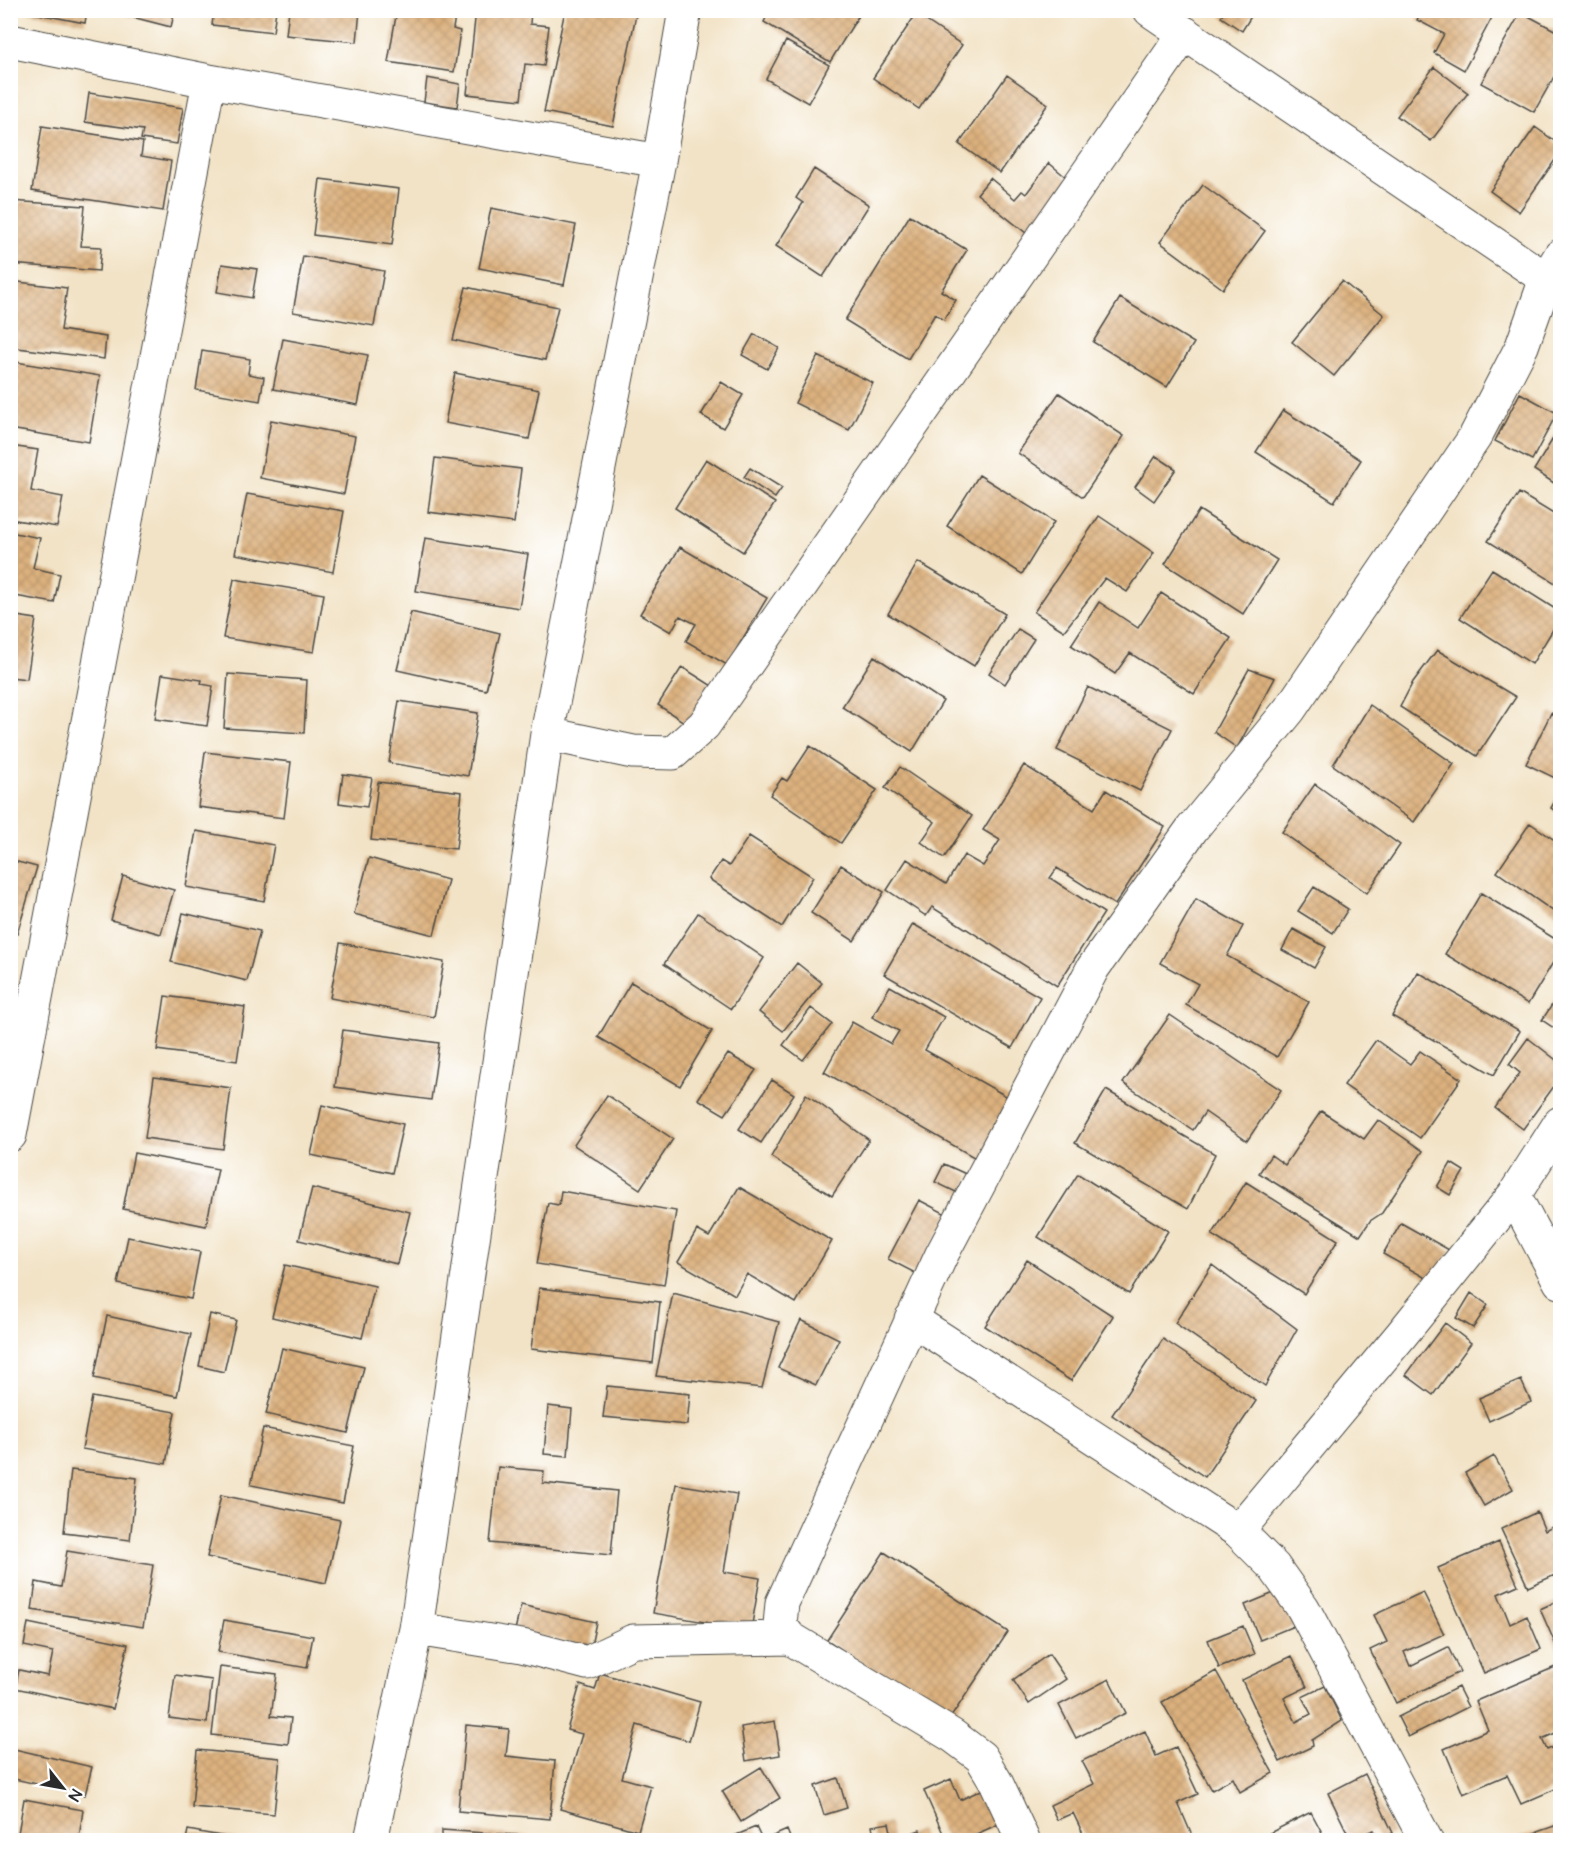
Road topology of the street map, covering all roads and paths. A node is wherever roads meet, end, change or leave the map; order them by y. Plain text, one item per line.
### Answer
1 (685, 10) edge
2 (1150, 10) edge
3 (1185, 33) junction
4 (10, 41) edge
5 (209, 81) junction
6 (659, 161) junction
7 (1553, 267) edge
8 (547, 734) junction
9 (1560, 1123) edge
10 (10, 1135) edge
11 (1514, 1195) junction
12 (1560, 1282) edge
13 (911, 1319) junction
14 (1238, 1531) junction
15 (416, 1629) junction
16 (790, 1638) junction
17 (370, 1840) edge
18 (1023, 1840) edge
19 (1426, 1840) edge

1 - 6 street
2 - 3 street
3 - 7 street
3 - 8 street
4 - 5 street
5 - 6 street
5 - 10 street
6 - 8 street
7 - 13 street
8 - 15 street
9 - 11 street
11 - 12 street
11 - 14 street
13 - 14 street
13 - 16 street
14 - 19 street
15 - 16 street
15 - 17 street
16 - 18 street

